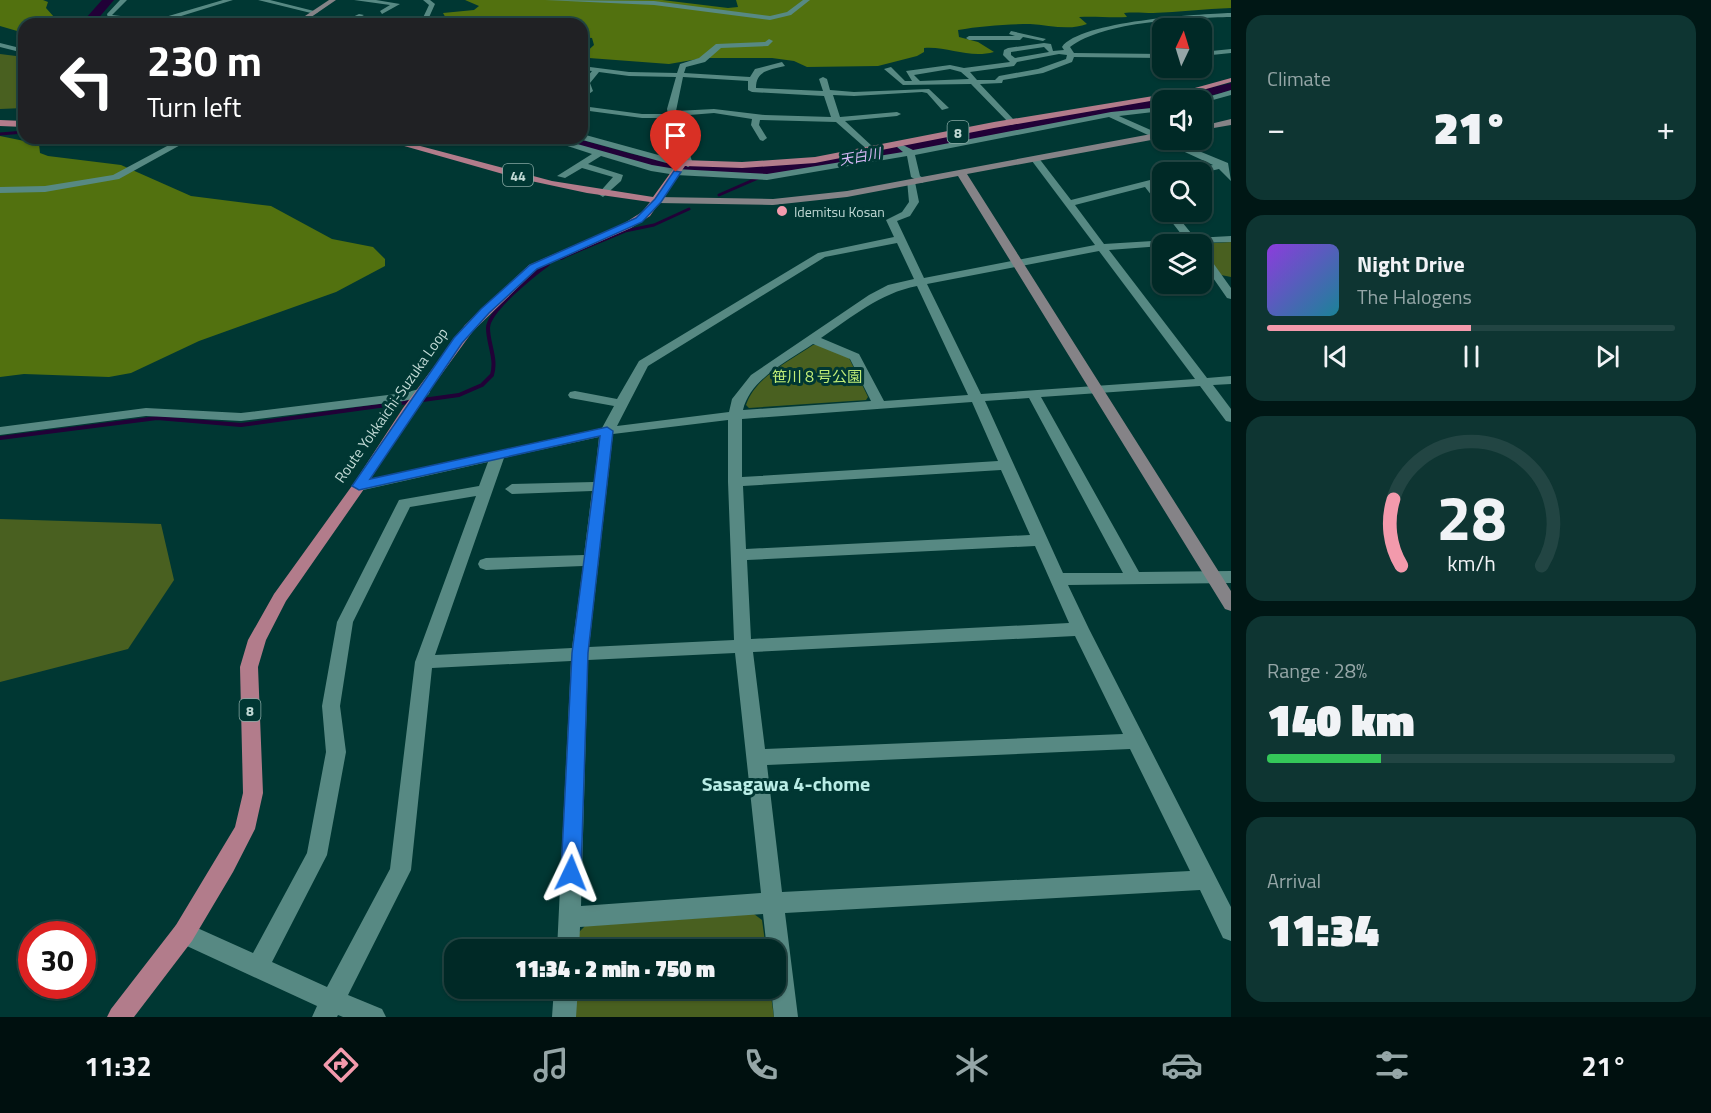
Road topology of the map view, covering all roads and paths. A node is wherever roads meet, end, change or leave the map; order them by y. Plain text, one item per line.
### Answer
1 (124, 0) edge
2 (230, 0) edge
3 (261, 0) edge
4 (333, 0) edge
5 (357, 0) edge
6 (426, 0) edge
7 (548, 0) edge
8 (807, 0) edge
9 (385, 1) edge
10 (315, 12) junction
11 (381, 14) dead end
12 (361, 15) dead end
13 (1231, 15) edge
14 (119, 18) edge
15 (169, 18) edge
16 (306, 18) edge
17 (354, 18) edge
18 (426, 18) edge
19 (1011, 33) dead end
20 (1023, 36) junction
21 (969, 38) dead end
22 (769, 41) dead end
23 (0, 45) edge
24 (18, 50) edge
25 (1069, 51) junction
26 (1231, 51) edge
27 (1056, 52) junction
28 (1212, 54) edge
29 (1152, 55) edge
30 (1212, 55) edge
31 (942, 60) dead end
32 (1231, 60) edge
33 (1013, 61) junction
34 (782, 64) dead end
35 (950, 67) junction
36 (588, 69) edge
37 (888, 69) dead end
38 (597, 70) junction
39 (964, 70) junction
40 (680, 75) junction
41 (752, 79) junction
42 (823, 79) dead end
43 (588, 80) edge
44 (1231, 80) edge
45 (894, 82) dead end
46 (974, 82) junction
47 (917, 86) junction
48 (901, 90) junction
49 (1231, 92) edge
50 (829, 93) junction
51 (854, 94) junction
52 (1212, 98) edge
53 (778, 106) junction
54 (859, 106) dead end
55 (945, 108) dead end
56 (588, 109) edge
57 (1152, 110) edge
58 (837, 113) junction
59 (897, 114) dead end
60 (1110, 114) junction
61 (672, 115) junction
62 (757, 117) junction
63 (1011, 122) junction
64 (1231, 122) edge
65 (0, 123) edge
66 (18, 124) edge
67 (1212, 126) edge
68 (1152, 133) edge
69 (763, 138) dead end
70 (1152, 139) edge
71 (588, 140) edge
72 (178, 144) edge
73 (403, 144) edge
74 (566, 144) edge
75 (896, 144) junction
76 (870, 149) junction
77 (1193, 150) edge
78 (910, 152) junction
79 (598, 154) junction
80 (1035, 159) junction
81 (1226, 164) edge
82 (580, 165) junction
83 (681, 168) junction
84 (961, 173) junction
85 (562, 176) dead end
86 (1231, 178) edge
87 (922, 180) junction
88 (910, 182) junction
89 (1152, 183) edge
90 (1148, 184) junction
91 (1152, 189) edge
92 (0, 190) edge
93 (603, 194) junction
94 (658, 200) junction
95 (1069, 204) junction
96 (899, 239) junction
97 (1231, 239) edge
98 (1212, 241) edge
99 (1152, 245) edge
100 (1101, 247) junction
101 (1016, 262) junction
102 (1212, 269) edge
103 (919, 280) junction
104 (1231, 296) edge
105 (812, 339) junction
106 (1231, 380) edge
107 (1204, 382) junction
108 (1096, 390) junction
109 (1033, 394) junction
110 (575, 395) dead end
111 (976, 397) junction
112 (416, 400) junction
113 (621, 404) junction
114 (879, 404) junction
115 (735, 415) junction
116 (1231, 418) edge
117 (0, 431) edge
118 (607, 431) junction
119 (497, 457) junction
120 (1007, 465) junction
121 (419, 474) junction
122 (735, 482) junction
123 (359, 486) junction
124 (600, 486) junction
125 (512, 489) dead end
126 (486, 490) junction
127 (407, 503) junction
128 (1040, 540) junction
129 (739, 555) junction
130 (591, 560) junction
131 (486, 564) dead end
132 (1214, 577) junction
133 (1231, 577) edge
134 (1134, 578) junction
135 (1058, 579) junction
136 (1231, 605) edge
137 (1080, 629) junction
138 (744, 645) junction
139 (580, 653) junction
140 (423, 662) junction
141 (1135, 741) junction
142 (755, 758) junction
143 (1205, 880) junction
144 (772, 903) junction
145 (569, 917) junction
146 (1231, 930) edge
147 (184, 933) junction
148 (568, 939) edge
149 (258, 966) junction
150 (565, 999) edge
151 (328, 1009) edge
152 (119, 1017) edge
153 (374, 1017) edge
154 (564, 1017) edge
155 (786, 1017) edge

1 - 14 street
2 - 15 street
3 - 10 street
4 - 10 street
5 - 9 street
6 - 18 street
7 - 8 street
9 - 11 street
10 - 16 street
12 - 17 street
13 - 25 street
19 - 20 street
20 - 21 street
20 - 25 street
22 - 40 street
23 - 24 street
25 - 27 street
25 - 29 street
25 - 46 street
26 - 28 street
27 - 33 street
27 - 33 street
30 - 32 street
31 - 35 street
33 - 39 street
34 - 41 street
35 - 39 street
35 - 47 street
36 - 38 street
37 - 47 street
38 - 40 street
38 - 43 street
39 - 46 street
40 - 41 street
40 - 61 street
41 - 53 street
42 - 50 street
44 - 63 main road, 8
45 - 48 street
46 - 47 street
46 - 63 street
47 - 48 street
47 - 55 street
48 - 51 street
49 - 52 street
50 - 51 street
50 - 53 street
50 - 58 street
51 - 54 street
53 - 58 street
53 - 62 street
56 - 61 street
57 - 60 street
58 - 59 street
58 - 76 street
60 - 68 street
60 - 78 street
61 - 62 street
61 - 83 street
62 - 69 street
63 - 75 main road, 8
64 - 67 street
65 - 66 main road
70 - 80 street
71 - 83 street
72 - 92 street
73 - 93 main road, 44
74 - 79 street
75 - 76 main road, 8
75 - 78 street
76 - 83 main road, 8
77 - 81 street
78 - 83 street
78 - 87 street
79 - 82 street
79 - 83 street
80 - 84 street
80 - 95 street
81 - 86 street
82 - 85 street
82 - 93 street
83 - 94 main road, Route Yokkaichi-Suzuka Loop / 8
84 - 87 street
84 - 101 street
87 - 88 street
88 - 94 street
88 - 96 street
89 - 90 street
90 - 91 street
90 - 95 street
93 - 94 main road, 44
94 - 112 main road, Route Yokkaichi-Suzuka Loop / 8
95 - 100 street
96 - 103 street
96 - 113 street
97 - 98 street
99 - 100 street
100 - 101 street
100 - 107 street
101 - 103 street
101 - 108 street
102 - 104 street
103 - 105 street
103 - 111 street
105 - 114 street
105 - 115 street
106 - 107 street
107 - 108 street
107 - 116 street
108 - 109 street
108 - 132 street
109 - 111 street
109 - 134 street
110 - 113 street
111 - 114 street
111 - 120 street
112 - 117 street
112 - 123 main road, Route Yokkaichi-Suzuka Loop / 8
113 - 118 street
114 - 115 street
115 - 118 street
115 - 122 street
118 - 119 street
118 - 124 street
119 - 121 street
119 - 126 street
120 - 122 street
120 - 128 street
121 - 123 street
121 - 127 street
122 - 129 street
123 - 147 main road, Route Yokkaichi-Suzuka Loop / 8
124 - 125 street
124 - 130 street
126 - 127 street
126 - 140 street
127 - 149 street
128 - 129 street
128 - 135 street
129 - 138 street
130 - 131 street
130 - 139 street
132 - 133 street
132 - 134 street
132 - 136 street
134 - 135 street
135 - 137 street
137 - 138 street
137 - 141 street
138 - 139 street
138 - 142 street
139 - 140 street
139 - 145 street
140 - 151 street
141 - 142 street
141 - 143 street
142 - 144 street
143 - 144 street
143 - 146 street
144 - 145 street
144 - 155 street
145 - 148 street
147 - 149 street
147 - 152 main road, Route Yokkaichi-Suzuka Loop / 8
149 - 151 street
150 - 154 street
151 - 153 street

